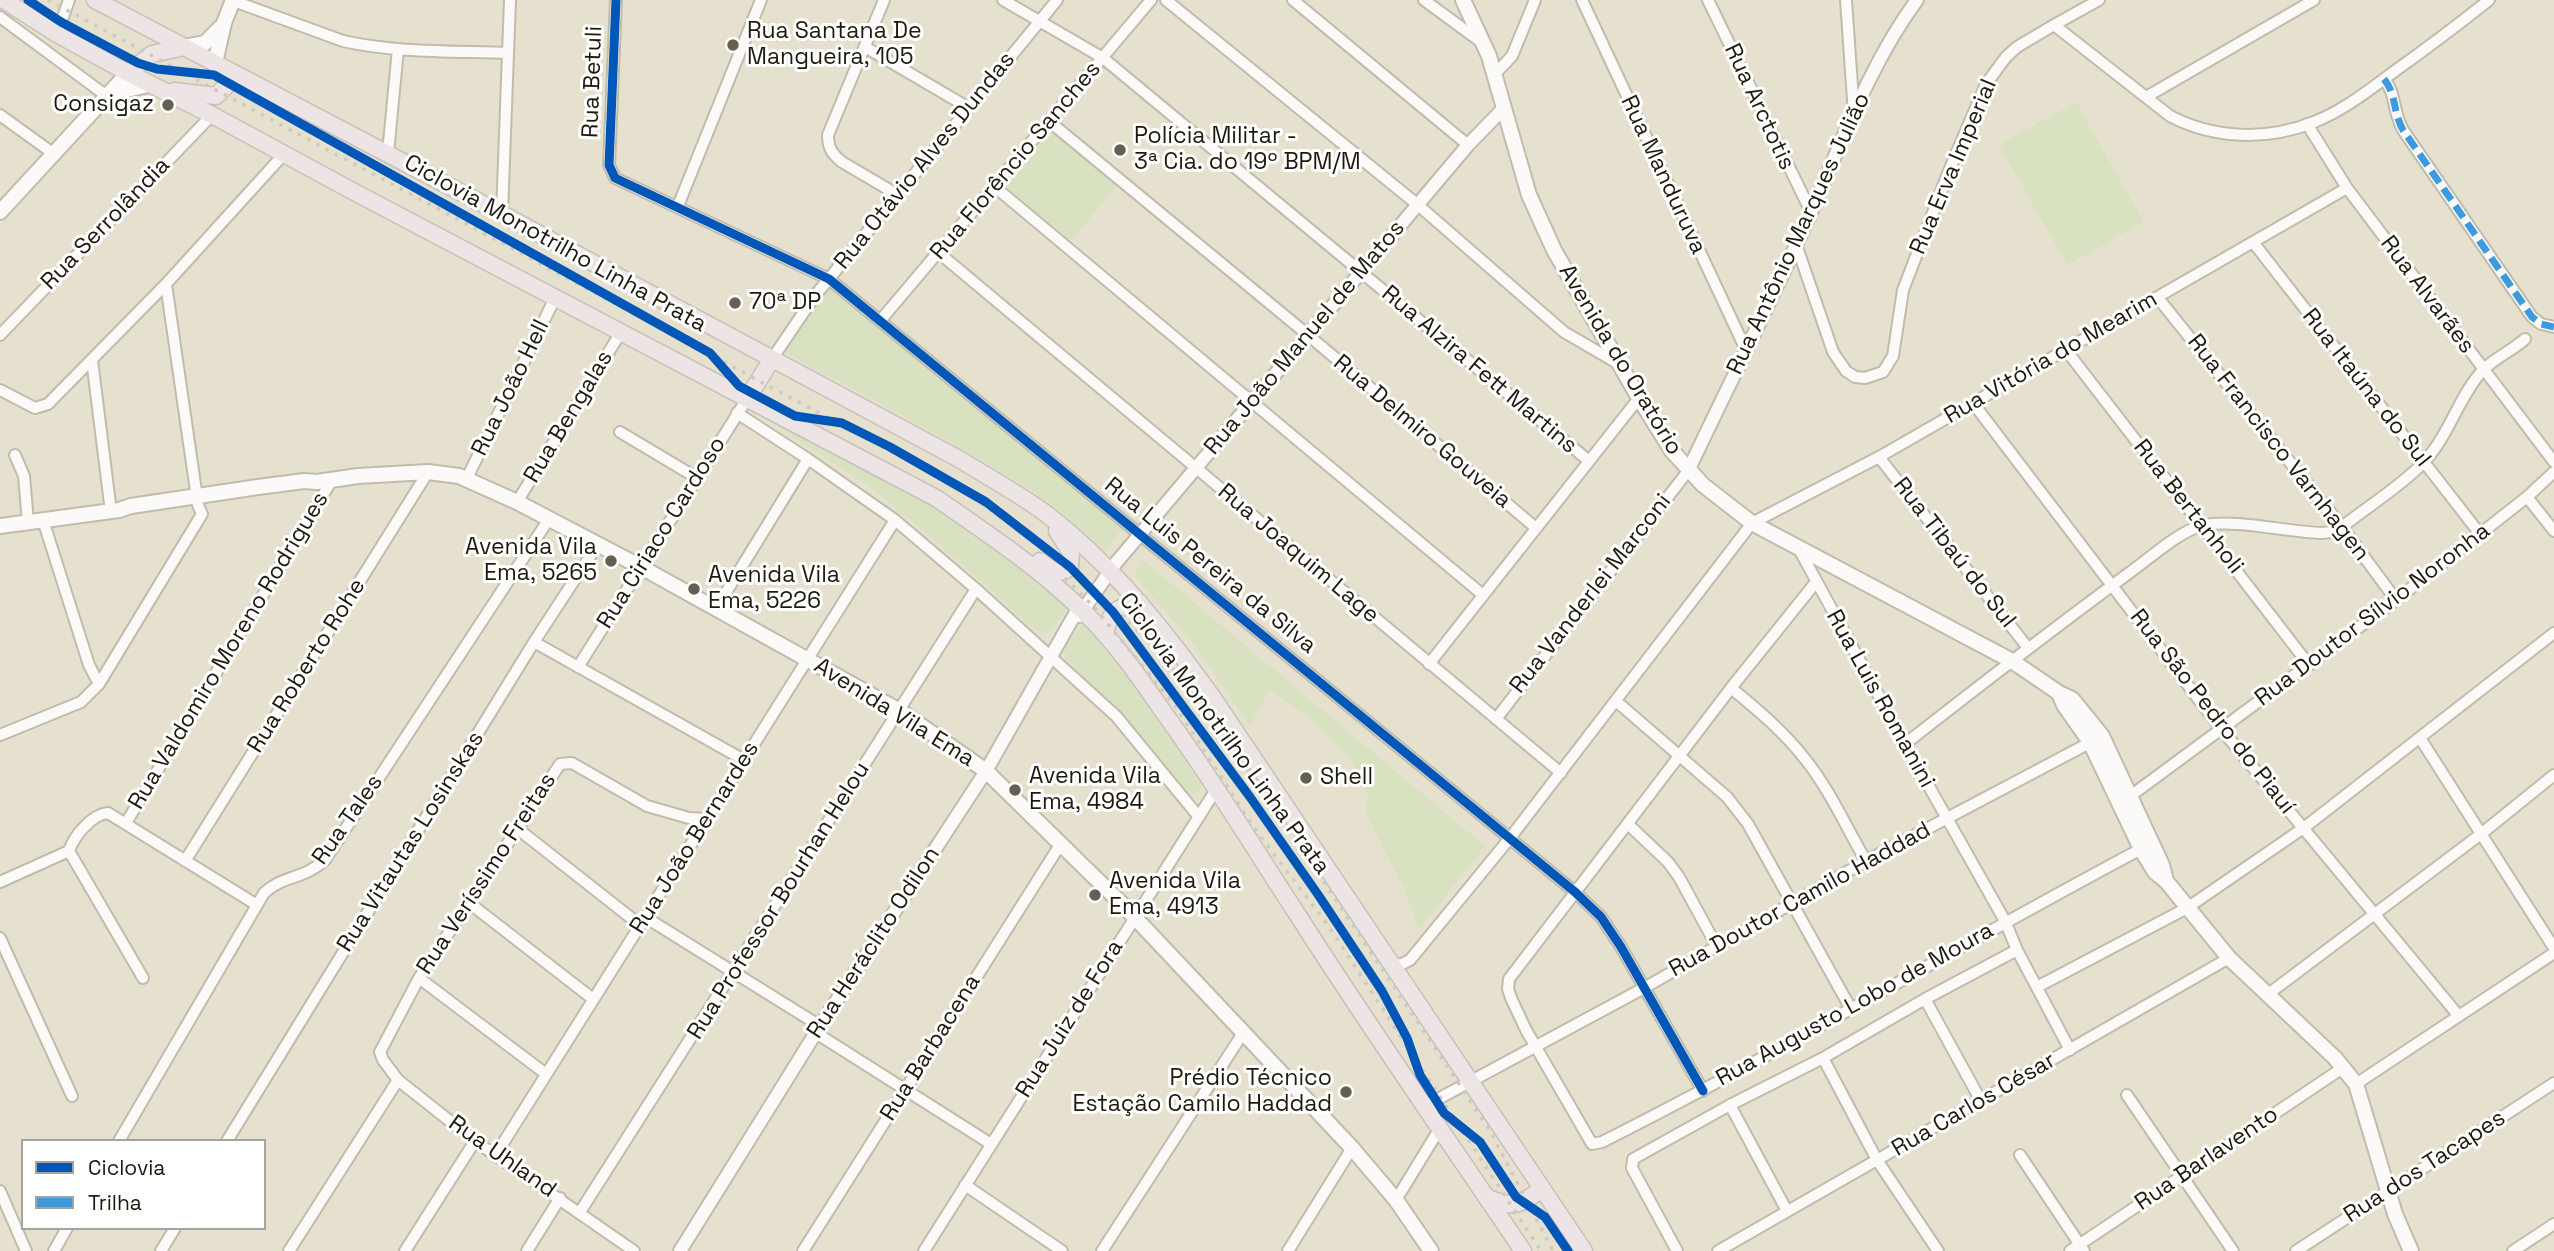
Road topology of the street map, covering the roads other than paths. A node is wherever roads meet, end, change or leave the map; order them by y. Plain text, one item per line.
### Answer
1 (4, 0) edge
2 (69, 0) edge
3 (95, 0) edge
4 (233, 0) edge
5 (510, 0) edge
6 (616, 0) edge
7 (761, 0) edge
8 (884, 0) edge
9 (1003, 0) edge
10 (1058, 0) edge
11 (1151, 0) edge
12 (1166, 0) edge
13 (1293, 0) edge
14 (1424, 0) edge
15 (1463, 0) edge
16 (1535, 0) edge
17 (1582, 0) edge
18 (1709, 0) edge
19 (1846, 0) edge
20 (1917, 0) edge
21 (2099, 0) edge
22 (2314, 0) edge
23 (2489, 0) edge
24 (0, 18) edge
25 (1040, 21) junction
26 (225, 23) junction
27 (2054, 25) junction
28 (57, 34) junction
29 (1485, 44) junction
30 (184, 47) junction
31 (865, 47) junction
32 (398, 49) junction
33 (508, 53) junction
34 (1103, 58) junction
35 (215, 63) junction
36 (231, 72) junction
37 (128, 73) junction
38 (1494, 75) junction
39 (2384, 79) junction
40 (156, 87) junction
41 (110, 95) junction
42 (2146, 97) junction
43 (969, 108) junction
44 (1503, 109) junction
45 (1854, 114) junction
46 (0, 115) edge
47 (212, 115) junction
48 (1049, 122) junction
49 (2307, 124) junction
50 (1468, 145) junction
51 (388, 153) junction
52 (54, 154) junction
53 (284, 154) junction
54 (609, 165) joint
55 (995, 187) junction
56 (2347, 188) junction
57 (898, 195) junction
58 (1418, 205) junction
59 (678, 206) junction
60 (0, 212) edge
61 (1811, 212) junction
62 (502, 214) junction
63 (2253, 242) junction
64 (1796, 244) junction
65 (939, 253) junction
66 (1361, 272) junction
67 (829, 279) junction
68 (166, 284) junction
69 (555, 298) junction
70 (2158, 298) junction
71 (880, 321) junction
72 (2554, 327) edge
73 (621, 332) junction
74 (0, 335) edge
75 (1308, 335) junction
76 (2525, 339) dead end
77 (1746, 350) junction
78 (2066, 351) junction
79 (772, 359) junction
80 (92, 360) junction
81 (1619, 364) junction
82 (2483, 370) junction
83 (0, 390) edge
84 (1639, 398) junction
85 (1253, 401) junction
86 (1972, 403) junction
87 (748, 406) junction
88 (620, 432) dead end
89 (15, 455) dead end
90 (1879, 457) junction
91 (808, 458) junction
92 (1589, 461) junction
93 (2424, 462) junction
94 (2554, 462) edge
95 (1196, 468) junction
96 (1688, 471) junction
97 (428, 472) junction
98 (2554, 472) edge
99 (467, 478) junction
100 (697, 478) junction
101 (332, 480) junction
102 (2527, 497) junction
103 (936, 498) junction
104 (197, 500) junction
105 (517, 502) junction
106 (115, 511) junction
107 (1046, 514) junction
108 (549, 519) junction
109 (895, 520) junction
110 (35, 521) junction
111 (1752, 523) junction
112 (2203, 525) junction
113 (0, 526) edge
114 (2342, 527) junction
115 (1536, 528) junction
116 (2554, 531) edge
117 (2480, 534) junction
118 (1141, 535) junction
119 (598, 544) junction
120 (1799, 549) junction
121 (641, 567) junction
122 (1111, 571) junction
123 (1816, 582) junction
124 (2112, 585) junction
125 (976, 589) junction
126 (1483, 595) junction
127 (2396, 600) junction
128 (1140, 603) junction
129 (717, 607) junction
130 (1081, 609) junction
131 (2554, 633) edge
132 (1105, 634) junction
133 (534, 642) junction
134 (2028, 648) junction
135 (1051, 655) junction
136 (809, 660) junction
137 (2012, 660) junction
138 (1429, 664) junction
139 (2309, 665) junction
140 (578, 667) junction
141 (99, 684) junction
142 (1731, 688) junction
143 (1616, 701) junction
144 (900, 711) junction
145 (1496, 719) junction
146 (2222, 730) junction
147 (0, 735) edge
148 (2420, 738) junction
149 (2096, 739) junction
150 (1905, 744) junction
151 (1681, 755) junction
152 (744, 760) junction
153 (986, 771) junction
154 (1561, 773) junction
155 (2554, 775) edge
156 (1217, 789) junction
157 (2125, 800) junction
158 (1199, 817) junction
159 (706, 819) junction
160 (1947, 819) junction
161 (127, 823) junction
162 (1628, 824) junction
163 (2305, 828) junction
164 (518, 829) junction
165 (2481, 834) junction
166 (1510, 838) junction
167 (1060, 845) junction
168 (2141, 849) junction
169 (69, 851) junction
170 (186, 860) junction
171 (1866, 861) junction
172 (2166, 881) junction
173 (0, 882) edge
174 (1575, 892) junction
175 (468, 902) junction
176 (1792, 902) junction
177 (257, 905) junction
178 (2187, 908) junction
179 (2373, 914) junction
180 (1135, 917) junction
181 (642, 921) junction
182 (2005, 921) junction
183 (0, 938) edge
184 (1716, 945) junction
185 (2017, 950) junction
186 (2554, 951) edge
187 (2229, 958) junction
188 (1392, 965) junction
189 (734, 972) junction
190 (143, 978) dead end
191 (419, 978) junction
192 (2037, 986) junction
193 (1644, 988) junction
194 (2267, 995) junction
195 (593, 999) junction
196 (1925, 999) junction
197 (1851, 1009) junction
198 (2458, 1015) junction
199 (818, 1030) junction
200 (1243, 1032) junction
201 (1537, 1046) junction
202 (2070, 1049) junction
203 (380, 1052) joint
204 (1823, 1058) junction
205 (2344, 1067) junction
206 (546, 1074) junction
207 (398, 1080) junction
208 (1471, 1083) junction
209 (2554, 1083) edge
210 (2356, 1084) junction
211 (904, 1089) junction
212 (1703, 1091) junction
213 (2127, 1095) dead end
214 (72, 1096) dead end
215 (1981, 1101) junction
216 (1730, 1105) junction
217 (1425, 1106) junction
218 (1440, 1128) junction
219 (120, 1139) edge
220 (228, 1139) edge
221 (475, 1141) junction
222 (991, 1144) junction
223 (1352, 1147) junction
224 (2020, 1155) dead end
225 (495, 1156) junction
226 (1877, 1160) junction
227 (2183, 1176) junction
228 (965, 1185) junction
229 (1542, 1189) junction
230 (0, 1191) edge
231 (2388, 1191) junction
232 (1486, 1197) junction
233 (559, 1198) junction
234 (1396, 1200) junction
235 (1787, 1211) junction
236 (580, 1212) junction
237 (2554, 1224) edge
238 (66, 1230) edge
239 (174, 1230) edge
240 (2078, 1249) edge
241 (26, 1251) edge
242 (54, 1251) edge
243 (161, 1251) edge
244 (289, 1251) edge
245 (405, 1251) edge
246 (527, 1251) edge
247 (634, 1251) edge
248 (680, 1251) edge
249 (803, 1251) edge
250 (923, 1251) edge
251 (1062, 1251) edge
252 (1102, 1251) edge
253 (1288, 1251) edge
254 (1431, 1251) edge
255 (1523, 1251) edge
256 (1584, 1251) edge
257 (1677, 1251) edge
258 (1718, 1251) edge
259 (1938, 1251) edge
260 (2233, 1251) edge
261 (2296, 1251) edge
262 (2411, 1251) edge
263 (2513, 1251) edge

1 - 28 main road
2 - 28 street
3 - 30 main road
4 - 26 main road
4 - 32 street
5 - 33 street
6 - 54 street, Rua Betuli
7 - 59 street
8 - 31 street
9 - 25 street, Rua Alzira Fett Martins
10 - 25 street, Rua Otávio Alves Dundas
11 - 34 street, Rua Florêncio Sanches
12 - 58 street
13 - 50 street
14 - 29 street
15 - 29 main road, Avenida do Oratório
16 - 38 street
17 - 77 street, Rua Manduruva
18 - 61 street, Rua Arctotis
19 - 45 street
20 - 45 street, Rua Antônio Marques Julião
21 - 27 street
22 - 42 street
23 - 39 street
24 - 41 street
25 - 34 street, Rua Alzira Fett Martins
25 - 43 street, Rua Otávio Alves Dundas
26 - 30 main road
26 - 35 main road
27 - 42 street
27 - 64 street, Rua Erva Imperial
28 - 37 main road
29 - 38 main road, Avenida do Oratório
30 - 35 main road
30 - 37 main road
31 - 43 street
31 - 57 street
32 - 33 street
32 - 51 street
33 - 62 street
34 - 48 street, Rua Florêncio Sanches
34 - 66 street, Rua Alzira Fett Martins
35 - 36 main road
36 - 40 main road
36 - 51 main road
37 - 40 main road
37 - 41 main road
38 - 44 main road, Avenida do Oratório
39 - 49 street
39 - 72 street
40 - 41 main road
40 - 47 main road
41 - 52 main road
42 - 49 street
43 - 57 street, Rua Otávio Alves Dundas
44 - 50 street, Rua João Manuel de Matos
44 - 81 main road, Avenida do Oratório
45 - 61 street, Rua Antônio Marques Julião
46 - 52 street
47 - 53 main road
47 - 74 street, Rua Serrolândia
48 - 55 street, Rua Florêncio Sanches
48 - 75 street, Rua Delmiro Gouveia
49 - 56 street, Rua Alvarães
50 - 58 street, Rua João Manuel de Matos
51 - 62 main road
52 - 60 main road
53 - 68 street
53 - 69 main road
54 - 59 street, Rua Luis Pereira da Silva
55 - 65 street, Rua Florêncio Sanches
55 - 85 street
56 - 63 street, Rua Vitória do Mearim
56 - 82 street, Rua Alvarães
57 - 67 street, Rua Otávio Alves Dundas
58 - 66 street, Rua João Manuel de Matos
58 - 81 street
59 - 67 street, Rua Luis Pereira da Silva
61 - 64 street, Rua Antônio Marques Julião
62 - 79 main road
63 - 70 street, Rua Vitória do Mearim
63 - 93 street, Rua Itaúna do Sul
64 - 77 street, Rua Antônio Marques Julião
65 - 71 street, Rua Florêncio Sanches
65 - 95 street, Rua Joaquim Lage
66 - 75 street, Rua João Manuel de Matos
66 - 92 street, Rua Alzira Fett Martins
67 - 71 street, Rua Luis Pereira da Silva
67 - 79 street, Rua Otávio Alves Dundas
68 - 80 street
68 - 104 street
69 - 73 main road
69 - 99 street, Rua João Hell
70 - 78 street, Rua Vitória do Mearim
70 - 114 street, Rua Francisco Varnhagen
71 - 118 street, Rua Luis Pereira da Silva
73 - 87 main road
73 - 105 street, Rua Bengalas
75 - 85 street, Rua João Manuel de Matos
75 - 115 street, Rua Delmiro Gouveia
76 - 82 street
77 - 96 street, Rua Antônio Marques Julião
78 - 86 street, Rua Vitória do Mearim
78 - 112 street, Rua Bertanholi
79 - 87 main road
79 - 107 main road
80 - 83 street
80 - 106 street
81 - 84 main road, Avenida do Oratório
82 - 93 street
82 - 94 street, Rua Alvarães
84 - 92 street
84 - 96 main road, Avenida do Oratório
85 - 95 street, Rua João Manuel de Matos
85 - 126 street
86 - 90 street, Rua Vitória do Mearim
86 - 124 street, Rua São Pedro do Piauí
87 - 91 street
87 - 100 street, Rua Ciriaco Cardoso
87 - 103 main road
88 - 100 street
89 - 110 street
90 - 111 street, Rua Vitória do Mearim
90 - 134 street, Rua Tibaú do Sul
91 - 109 street
91 - 129 street
92 - 115 street
93 - 114 street
93 - 117 street, Rua Itaúna do Sul
95 - 118 street, Rua João Manuel de Matos
95 - 138 street, Rua Joaquim Lage
96 - 111 main road, Avenida do Oratório
96 - 145 street, Rua Vanderlei Marconi
97 - 99 main road, Avenida Vila Ema
97 - 101 main road, Avenida Vila Ema
97 - 170 street, Rua Roberto Rohe
98 - 102 street, Rua Doutor Sílvio Noronha
99 - 105 main road, Avenida Vila Ema
100 - 121 street, Rua Ciriaco Cardoso
101 - 104 main road, Avenida Vila Ema
101 - 161 street, Rua Valdomiro Moreno Rodrigues
102 - 116 street
102 - 117 street, Rua Doutor Sílvio Noronha
103 - 107 main road
103 - 130 main road
104 - 106 main road, Avenida Vila Ema
104 - 141 street
105 - 108 main road, Avenida Vila Ema
106 - 110 main road, Avenida Vila Ema
107 - 122 main road
108 - 119 main road, Avenida Vila Ema
108 - 177 street, Rua Tales
109 - 125 street
109 - 136 street, Rua João Bernardes
110 - 113 main road, Avenida Vila Ema
110 - 141 street
111 - 120 main road, Avenida do Oratório
111 - 143 street
112 - 114 street
112 - 124 street
112 - 139 street, Rua Bertanholi
114 - 127 street, Rua Francisco Varnhagen
115 - 126 street
117 - 127 street, Rua Doutor Sílvio Noronha
118 - 122 street, Rua João Manuel de Matos
118 - 166 street, Rua Luis Pereira da Silva
119 - 121 main road, Avenida Vila Ema
119 - 133 street, Rua Vitautas Losinskas
120 - 123 street, Rua Luis Romanini
120 - 137 main road, Avenida do Oratório
121 - 129 main road, Avenida Vila Ema
121 - 140 street, Rua Ciriaco Cardoso
122 - 128 main road
122 - 130 street, Rua Heráclito Odilon
123 - 142 street
123 - 150 street, Rua Luis Romanini
124 - 134 street
124 - 146 street, Rua São Pedro do Piauí
125 - 135 street
125 - 144 street, Rua Professor Bourhan Helou
126 - 138 street
127 - 139 street, Rua Doutor Sílvio Noronha
128 - 132 main road
128 - 188 main road
129 - 136 main road, Avenida Vila Ema
130 - 132 main road
130 - 135 street, Rua Heráclito Odilon
131 - 148 street
132 - 156 main road
133 - 140 street
133 - 220 street, Rua Vitautas Losinskas
134 - 137 street
135 - 153 street, Rua Heráclito Odilon
135 - 158 street
136 - 144 main road, Avenida Vila Ema
136 - 152 street, Rua João Bernardes
137 - 149 main road, Avenida do Oratório
137 - 150 street
138 - 145 street, Rua Joaquim Lage
139 - 146 street, Rua Doutor Sílvio Noronha
140 - 152 street
141 - 147 street
142 - 151 street
142 - 171 street
143 - 151 street
143 - 154 street
144 - 153 main road, Avenida Vila Ema
144 - 189 street, Rua Professor Bourhan Helou
145 - 154 street, Rua Joaquim Lage
146 - 157 street, Rua Doutor Sílvio Noronha
146 - 163 street, Rua São Pedro do Piauí
148 - 163 street
148 - 165 street
149 - 157 main road, Avenida do Oratório
149 - 160 street, Rua Doutor Camilo Haddad
150 - 160 street, Rua Luis Romanini
151 - 162 street
151 - 176 street
152 - 159 street, Rua João Bernardes
153 - 167 main road, Avenida Vila Ema
153 - 199 street, Rua Heráclito Odilon
154 - 166 street
155 - 165 street
156 - 158 street, Rua Juiz de Fora
156 - 217 main road
157 - 168 main road, Avenida do Oratório
157 - 172 main road, Avenida do Oratório
158 - 180 street, Rua Juiz de Fora
159 - 164 street, Rua Veríssimo Freitas
159 - 181 street, Rua João Bernardes
160 - 171 street, Rua Doutor Camilo Haddad
160 - 182 street, Rua Luis Romanini
161 - 169 street
161 - 170 street
162 - 174 street
162 - 184 street
163 - 178 street
163 - 179 street, Rua São Pedro do Piauí
164 - 175 street, Rua Veríssimo Freitas
164 - 181 street
165 - 179 street
165 - 186 street
166 - 174 street, Rua Luis Pereira da Silva
166 - 188 street
167 - 180 main road, Avenida Vila Ema
167 - 211 street, Rua Barbacena
168 - 172 main road, Avenida do Oratório
168 - 182 street, Rua Augusto Lobo de Moura
169 - 173 street
169 - 190 street
170 - 177 street
171 - 176 street, Rua Doutor Camilo Haddad
172 - 178 main road, Avenida do Oratório
174 - 193 street, Rua Luis Pereira da Silva
174 - 201 street
175 - 191 street, Rua Veríssimo Freitas
175 - 195 street
176 - 184 street, Rua Doutor Camilo Haddad
176 - 197 street
177 - 219 street, Rua Tales
178 - 187 main road, Avenida do Oratório
178 - 192 street
179 - 194 street
179 - 198 street, Rua São Pedro do Piauí
180 - 200 main road, Avenida Vila Ema
180 - 222 street, Rua Juiz de Fora
181 - 189 street
181 - 195 street, Rua João Bernardes
182 - 185 street, Rua Luis Romanini
182 - 197 street, Rua Augusto Lobo de Moura
183 - 214 street
184 - 193 street, Rua Doutor Camilo Haddad
185 - 192 street, Rua Luis Romanini
185 - 196 street
186 - 198 street
187 - 194 main road, Avenida do Oratório
187 - 202 street, Rua Carlos César
188 - 208 main road
189 - 199 street
189 - 236 street, Rua Professor Bourhan Helou
191 - 203 street, Rua Veríssimo Freitas
191 - 206 street
192 - 202 street, Rua Luis Romanini
193 - 201 street, Rua Doutor Camilo Haddad
193 - 212 street, Rua Luis Pereira da Silva
194 - 205 main road, Avenida do Oratório
195 - 206 street, Rua João Bernardes
196 - 204 street
196 - 215 street
197 - 212 street, Rua Augusto Lobo de Moura
198 - 210 street
199 - 211 street
199 - 248 street, Rua Heráclito Odilon
200 - 223 main road, Avenida Vila Ema
200 - 252 street
201 - 208 street, Rua Doutor Camilo Haddad
201 - 212 street, Rua Augusto Lobo de Moura
202 - 215 street, Rua Carlos César
203 - 207 street, Rua Uhland
204 - 216 street
204 - 226 street
205 - 210 main road, Avenida do Oratório
205 - 227 street, Rua Barlavento
206 - 225 street, Rua João Bernardes
207 - 221 street, Rua Uhland
207 - 244 street
208 - 217 street, Rua Doutor Camilo Haddad
208 - 229 main road
209 - 231 street, Rua dos Tacapes
210 - 231 main road, Avenida do Oratório
211 - 222 street
211 - 249 street, Rua Barbacena
213 - 227 street
215 - 226 street, Rua Carlos César
216 - 235 street
216 - 257 street
217 - 218 main road
218 - 232 main road
218 - 234 street
221 - 225 street, Rua Uhland
221 - 245 street
222 - 228 street, Rua Juiz de Fora
223 - 234 main road, Avenida Vila Ema
223 - 253 street
224 - 240 street
225 - 233 street, Rua Uhland
226 - 235 street, Rua Carlos César
226 - 259 street
227 - 240 street, Rua Barlavento
227 - 260 street
228 - 250 street, Rua Juiz de Fora
228 - 251 street
229 - 232 main road
229 - 256 main road
230 - 241 street
231 - 261 street, Rua dos Tacapes
231 - 262 main road, Avenida do Oratório
232 - 255 main road
233 - 236 street, Rua Uhland
233 - 246 street
234 - 254 main road, Avenida Vila Ema
235 - 258 street, Rua Carlos César
236 - 247 street, Rua Uhland
237 - 263 street
238 - 242 street
239 - 243 street

